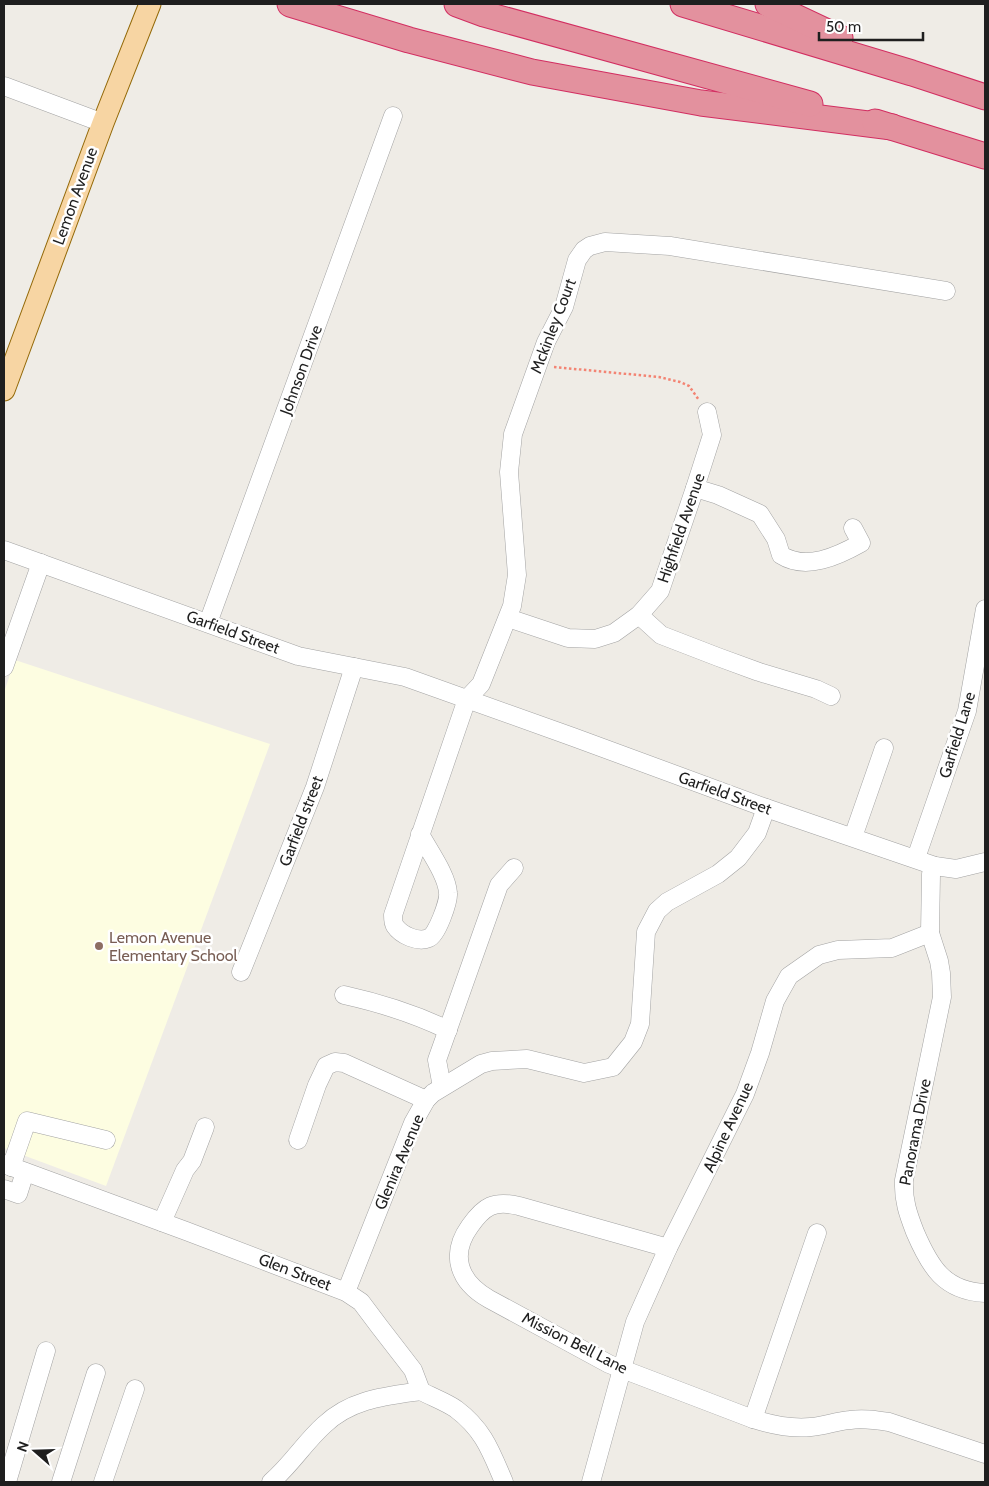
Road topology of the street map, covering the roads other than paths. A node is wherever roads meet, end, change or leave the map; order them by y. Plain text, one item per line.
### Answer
1 (150, 4) edge
2 (290, 4) edge
3 (457, 4) edge
4 (683, 4) edge
5 (768, 4) edge
6 (912, 73) junction
7 (4, 86) edge
8 (985, 97) edge
9 (393, 116) dead end
10 (103, 123) junction
11 (892, 127) junction
12 (985, 156) edge
13 (946, 291) dead end
14 (4, 390) edge
15 (707, 412) road end
16 (695, 488) junction
17 (853, 528) dead end
18 (4, 550) edge
19 (41, 563) junction
20 (985, 609) edge
21 (639, 615) junction
22 (508, 618) junction
23 (208, 623) junction
24 (4, 667) edge
25 (354, 667) junction
26 (831, 696) dead end
27 (467, 699) junction
28 (884, 748) dead end
29 (766, 808) junction
30 (420, 834) junction
31 (853, 837) junction
32 (916, 858) junction
33 (985, 862) edge
34 (935, 866) junction
35 (514, 868) dead end
36 (930, 933) junction
37 (241, 972) dead end
38 (344, 995) dead end
39 (448, 1030) junction
40 (442, 1088) junction
41 (426, 1100) junction
42 (205, 1127) dead end
43 (106, 1140) dead end
44 (298, 1140) dead end
45 (13, 1168) edge
46 (4, 1189) edge
47 (162, 1222) junction
48 (817, 1233) dead end
49 (668, 1248) junction
50 (346, 1292) junction
51 (985, 1293) edge
52 (46, 1352) dead end
53 (622, 1369) junction
54 (96, 1373) dead end
55 (135, 1389) dead end
56 (421, 1391) junction
57 (753, 1419) junction
58 (983, 1453) edge
59 (278, 1481) edge
60 (7, 1482) edge
61 (61, 1482) edge
62 (103, 1482) edge
63 (504, 1482) edge
64 (591, 1482) edge

1 - 10 main road, Lemon Avenue
2 - 11 highway
3 - 11 highway
4 - 6 highway
5 - 6 highway
6 - 8 highway
7 - 10 street
9 - 23 street, Johnson Drive
10 - 14 main road, Lemon Avenue
11 - 12 highway
13 - 22 street, Mckinley Court
15 - 16 street, Highfield Avenue
16 - 17 street
16 - 21 street, Highfield Avenue
18 - 19 street, Garfield Street
19 - 23 street, Garfield Street
19 - 24 street
20 - 32 street, Garfield Lane
21 - 22 street, Highfield Avenue
21 - 26 street
22 - 27 street
23 - 25 street, Garfield Street
25 - 27 street, Garfield Street
25 - 37 street, Garfield street
27 - 29 street, Garfield Street
27 - 30 street
28 - 31 street
29 - 31 street, Garfield Street
29 - 40 street, Glenira Avenue
30 - 30 street
31 - 32 street, Garfield Street
32 - 34 street, Garfield Street
33 - 34 street, Garfield Street
34 - 36 street
35 - 39 street
36 - 49 street, Alpine Avenue
36 - 51 street, Panorama Drive
38 - 39 street
39 - 40 street
40 - 41 street, Glenira Avenue
41 - 44 street
41 - 50 street, Glenira Avenue
42 - 47 street
43 - 45 street
45 - 46 street
45 - 47 street, Glen Street
47 - 50 street, Glen Street
48 - 57 street
49 - 53 street, Alpine Avenue
49 - 53 street, Mission Bell Lane
50 - 56 street, Glen Street
52 - 60 street
53 - 57 street, Mission Bell Lane
53 - 64 street, Alpine Avenue
54 - 61 street
55 - 62 street
56 - 59 street
56 - 63 street
57 - 58 street, Mission Bell Lane

